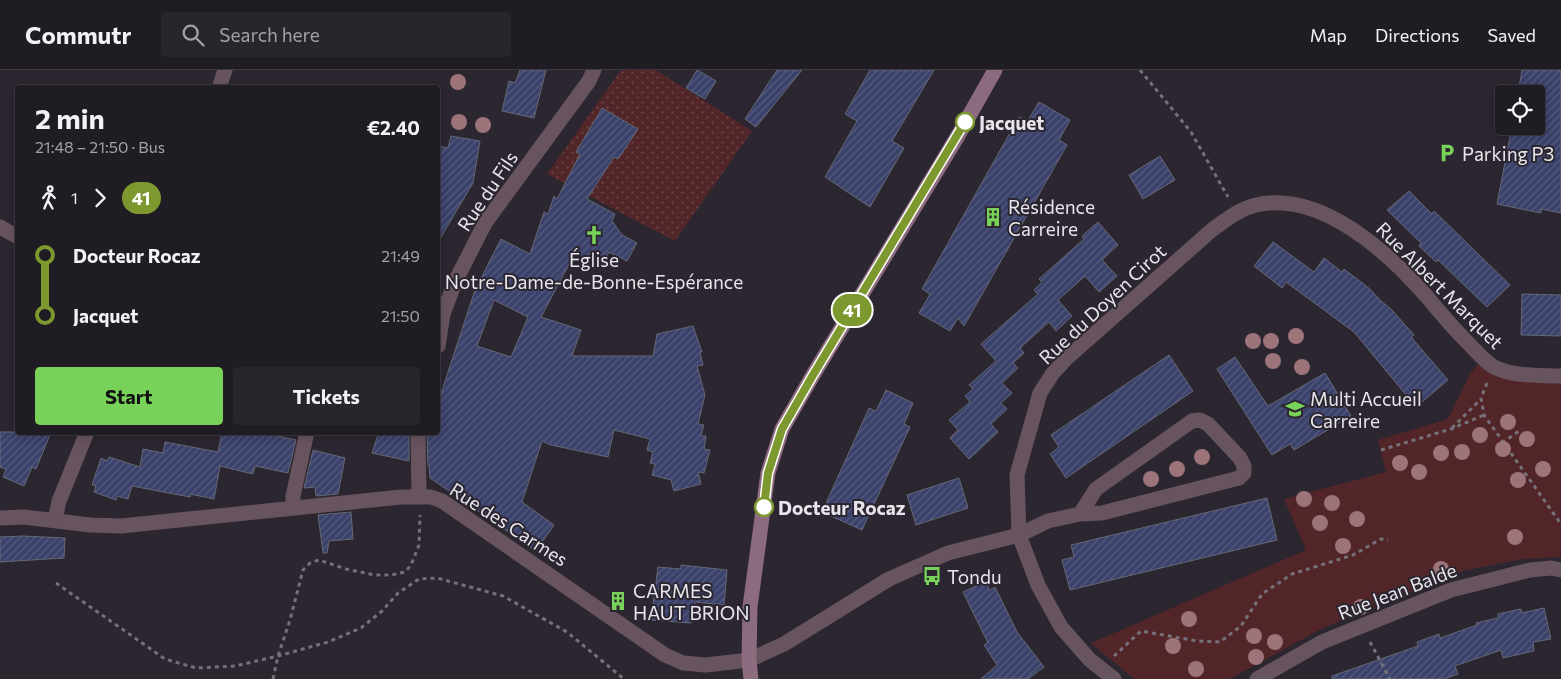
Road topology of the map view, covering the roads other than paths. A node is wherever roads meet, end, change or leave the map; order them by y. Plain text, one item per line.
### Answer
1 (225, 70) edge
2 (594, 70) edge
3 (995, 70) edge
4 (220, 85) edge
5 (1237, 212) joint
6 (0, 227) edge
7 (15, 235) edge
8 (440, 330) edge
9 (1561, 376) edge
10 (86, 435) edge
11 (305, 435) edge
12 (418, 435) edge
13 (419, 497) junction
14 (293, 508) junction
15 (1080, 514) junction
16 (0, 518) edge
17 (55, 520) junction
18 (1019, 535) junction
19 (1561, 570) edge
20 (749, 660) junction
21 (751, 679) edge
22 (1114, 679) edge
23 (1257, 679) edge

1 - 4 street
2 - 8 street, Rue du Fils
3 - 20 street
5 - 9 street, Rue Albert Marquet
5 - 18 street, Rue du Doyen Cirot
6 - 7 street
10 - 17 street
11 - 14 street
12 - 13 street
13 - 14 street, Rue des Carmes
13 - 20 street, Rue des Carmes
14 - 17 street, Rue des Carmes
15 - 15 street, Rue des Carmes
15 - 18 street, Rue des Carmes
16 - 17 street, Rue des Carmes
18 - 20 street, Rue des Carmes
18 - 22 street
19 - 23 street, Rue Jean Balde
20 - 21 street

